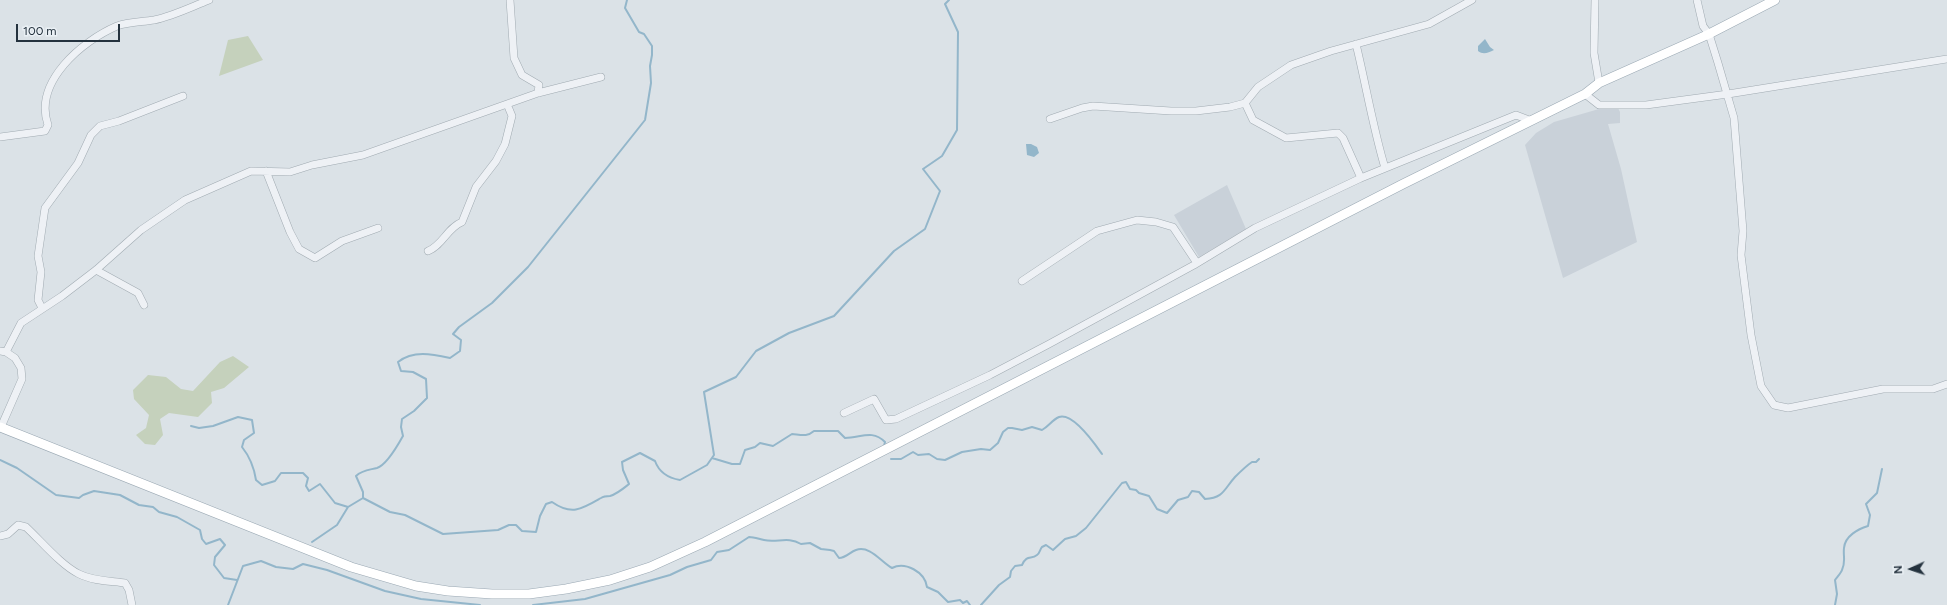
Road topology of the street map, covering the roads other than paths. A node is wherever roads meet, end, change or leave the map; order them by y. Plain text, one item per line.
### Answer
1 (209, 0) edge
2 (510, 0) edge
3 (1472, 0) edge
4 (1594, 0) edge
5 (1697, 0) edge
6 (1775, 0) edge
7 (1709, 34) junction
8 (1356, 44) junction
9 (1947, 59) edge
10 (601, 77) dead end
11 (1599, 83) junction
12 (538, 93) junction
13 (1585, 94) junction
14 (1728, 94) junction
15 (183, 96) dead end
16 (1244, 103) junction
17 (507, 104) junction
18 (1050, 119) dead end
19 (1529, 120) junction
20 (0, 138) edge
21 (1385, 168) junction
22 (266, 171) junction
23 (1361, 178) junction
24 (378, 228) dead end
25 (428, 251) dead end
26 (1197, 263) junction
27 (96, 270) junction
28 (1022, 281) dead end
29 (144, 305) dead end
30 (42, 308) junction
31 (3, 352) edge
32 (1947, 384) edge
33 (844, 413) dead end
34 (1, 427) edge
35 (0, 536) edge
36 (132, 605) edge

1 - 20 street
2 - 12 street
3 - 8 street
4 - 11 street
5 - 7 street
6 - 7 main road
7 - 11 main road
7 - 14 street
8 - 16 street
8 - 21 street
9 - 14 street
10 - 12 street
11 - 13 main road
12 - 17 street
13 - 14 street
13 - 19 main road
14 - 32 street
15 - 30 street
16 - 18 street
16 - 23 street
17 - 22 street
17 - 25 street
19 - 21 street
19 - 34 main road
21 - 23 street
22 - 24 street
22 - 27 street
23 - 26 street
26 - 28 street
26 - 33 street
27 - 29 street
27 - 30 street
30 - 31 street
31 - 34 street
35 - 36 street

